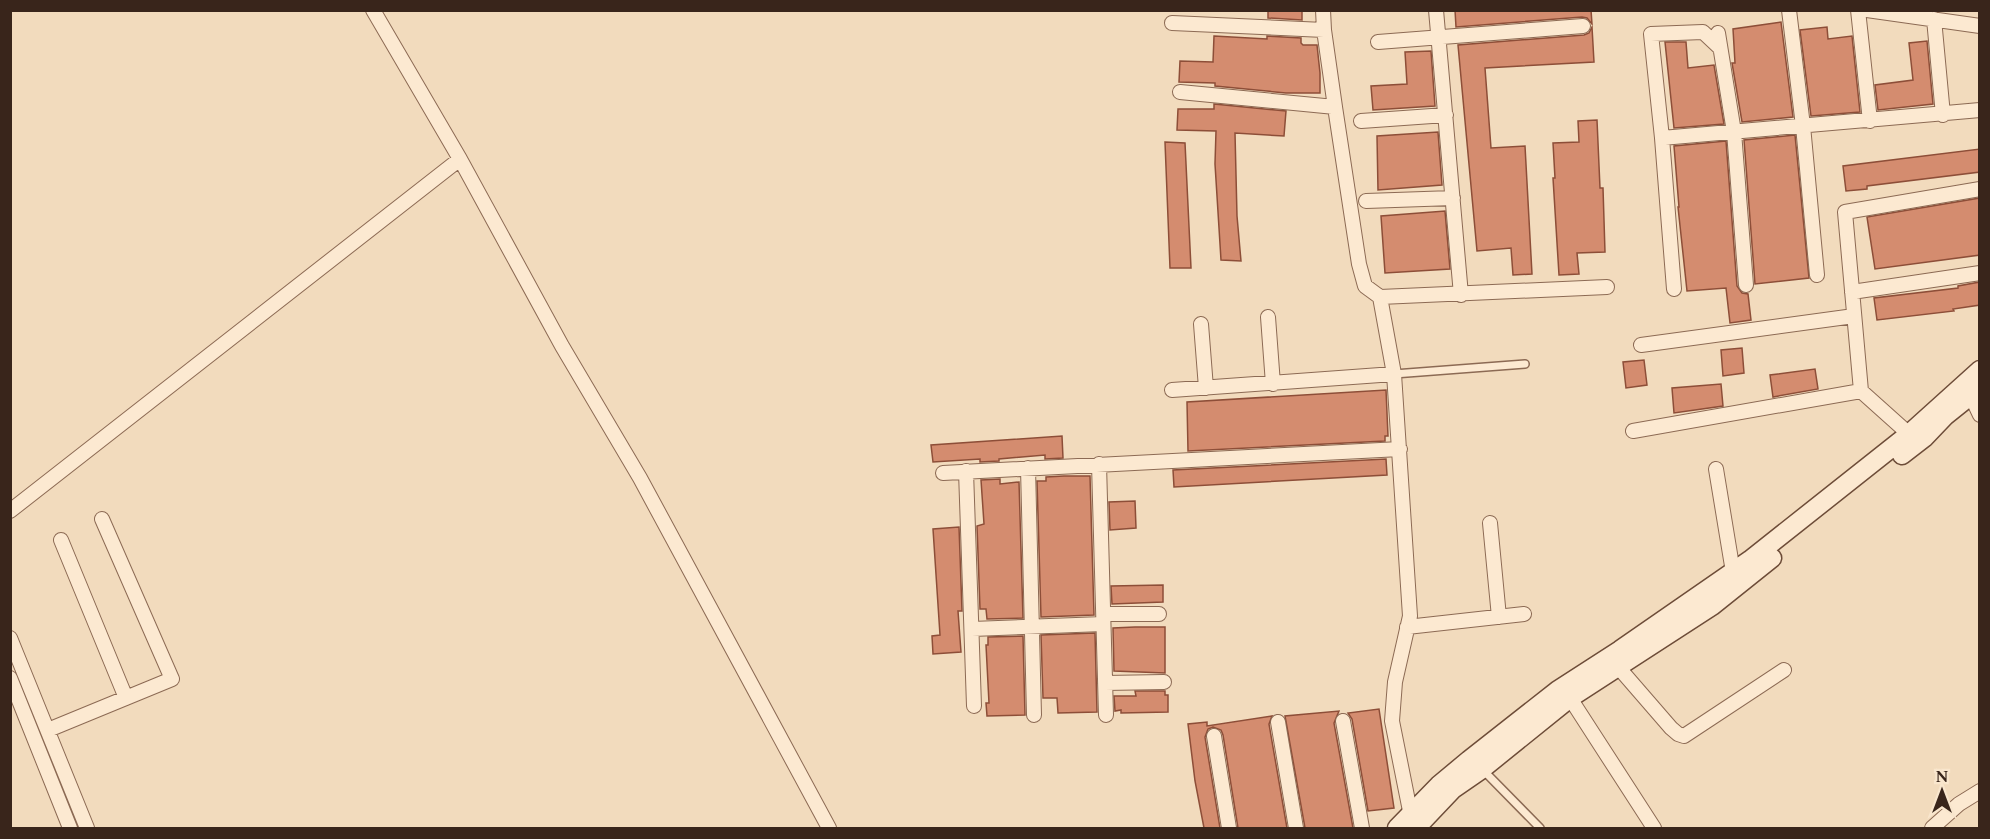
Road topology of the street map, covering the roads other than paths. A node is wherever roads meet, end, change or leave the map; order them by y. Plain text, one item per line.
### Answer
1 (373, 10) edge
2 (1323, 10) edge
3 (1436, 10) edge
4 (1789, 10) edge
5 (1858, 10) edge
6 (1867, 10) edge
7 (1934, 19) junction
8 (1172, 23) dead end
9 (1583, 26) dead end
10 (1980, 26) edge
11 (1324, 30) junction
12 (1718, 33) dead end
13 (1438, 36) junction
14 (1378, 42) dead end
15 (1720, 48) junction
16 (1180, 92) dead end
17 (1335, 107) junction
18 (1980, 110) edge
19 (1446, 115) junction
20 (1943, 115) junction
21 (1361, 121) dead end
22 (1870, 121) junction
23 (1803, 126) junction
24 (1734, 132) junction
25 (1662, 138) junction
26 (460, 159) junction
27 (1980, 189) edge
28 (1453, 198) junction
29 (1366, 201) dead end
30 (1980, 273) edge
31 (1817, 275) dead end
32 (1746, 285) dead end
33 (1607, 287) dead end
34 (1674, 289) dead end
35 (1852, 291) junction
36 (1461, 295) junction
37 (1380, 297) junction
38 (1854, 316) junction
39 (1268, 317) dead end
40 (1201, 324) dead end
41 (1641, 345) dead end
42 (1525, 364) dead end
43 (1980, 370) edge
44 (1394, 374) junction
45 (1273, 384) junction
46 (1206, 388) junction
47 (1173, 390) dead end
48 (1861, 391) junction
49 (1975, 392) edge
50 (1980, 415) edge
51 (1930, 423) junction
52 (1633, 431) dead end
53 (1909, 434) junction
54 (1400, 449) junction
55 (1099, 464) junction
56 (1028, 468) junction
57 (1716, 469) dead end
58 (966, 471) junction
59 (943, 473) dead end
60 (10, 511) edge
61 (102, 519) dead end
62 (1490, 523) dead end
63 (61, 540) dead end
64 (1733, 572) junction
65 (1159, 614) dead end
66 (1524, 614) dead end
67 (1499, 617) junction
68 (1103, 619) junction
69 (1032, 627) junction
70 (1407, 627) junction
71 (972, 629) junction
72 (10, 638) edge
73 (1619, 668) junction
74 (1784, 670) dead end
75 (10, 678) edge
76 (1164, 682) dead end
77 (1105, 683) junction
78 (126, 698) junction
79 (1570, 698) junction
80 (974, 706) dead end
81 (1034, 715) dead end
82 (1106, 715) dead end
83 (1343, 721) dead end
84 (1278, 722) dead end
85 (48, 730) junction
86 (1215, 736) dead end
87 (1482, 769) junction
88 (1980, 791) edge
89 (1414, 824) edge
90 (70, 828) edge
91 (87, 828) edge
92 (829, 828) edge
93 (1229, 828) edge
94 (1296, 828) edge
95 (1362, 828) edge
96 (1397, 828) edge
97 (1539, 828) edge
98 (1654, 828) edge
99 (1932, 828) edge

1 - 26 street
2 - 11 street
3 - 13 street
4 - 23 street
5 - 22 street
6 - 7 street
7 - 10 street
7 - 20 street
8 - 11 street
9 - 13 street
11 - 17 street
12 - 15 street
13 - 14 street
13 - 19 street
15 - 24 street
15 - 25 street
16 - 17 street
17 - 37 street
18 - 20 street
19 - 21 street
19 - 28 street
20 - 22 street
22 - 23 street
23 - 24 street
23 - 31 street
24 - 25 street
24 - 32 street
25 - 34 street
26 - 60 street
26 - 92 street
27 - 35 street
28 - 29 street
28 - 36 street
30 - 35 street
33 - 36 street
35 - 38 street
36 - 37 street
37 - 44 street
38 - 41 street
38 - 48 street
39 - 45 street
40 - 46 street
42 - 44 lane
43 - 51 street
44 - 45 street
44 - 54 street
45 - 46 street
46 - 47 street
48 - 52 street
48 - 53 street
49 - 50 street
49 - 51 street
51 - 53 street
51 - 73 street
53 - 64 street
54 - 55 street
54 - 70 street
55 - 56 street
55 - 68 street
56 - 58 street
56 - 69 street
57 - 64 street
58 - 59 street
58 - 71 street
61 - 78 street
62 - 67 street
63 - 78 street
64 - 89 street
65 - 68 street
66 - 67 street
67 - 70 street
68 - 69 street
68 - 77 street
69 - 71 street
69 - 81 street
70 - 89 street
71 - 80 street
72 - 85 street
73 - 74 street
73 - 79 street
75 - 90 street
76 - 77 street
77 - 82 street
78 - 85 street
79 - 87 street
79 - 98 street
83 - 95 street
84 - 94 street
85 - 91 street
86 - 93 street
87 - 89 street
87 - 97 lane
88 - 99 street
89 - 96 street

